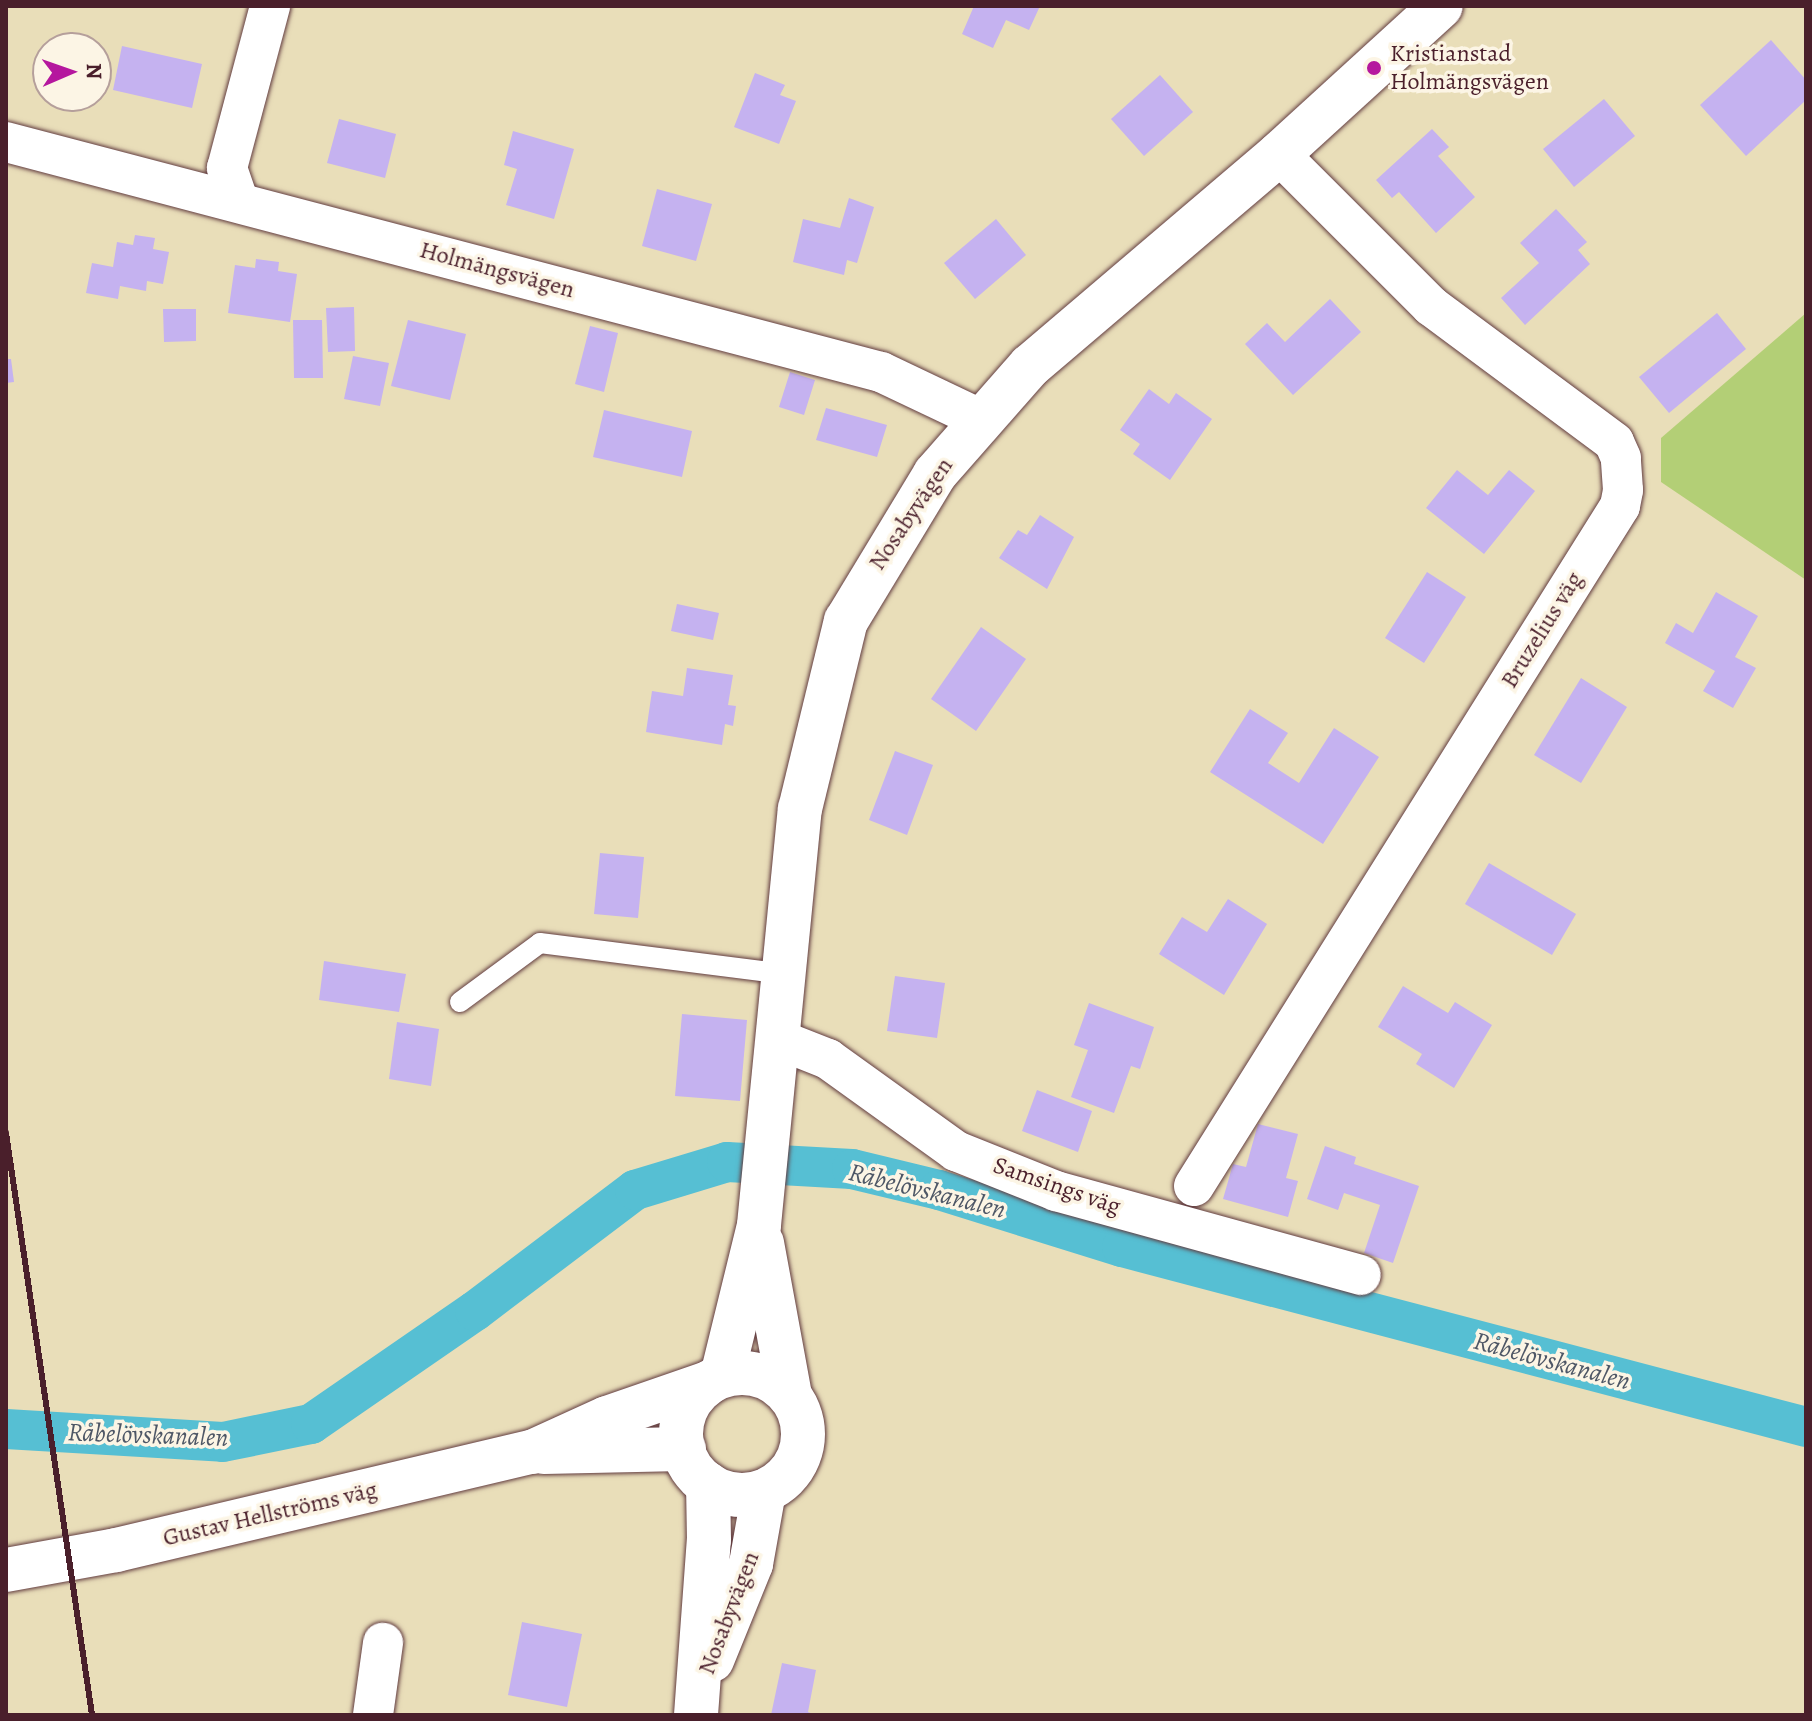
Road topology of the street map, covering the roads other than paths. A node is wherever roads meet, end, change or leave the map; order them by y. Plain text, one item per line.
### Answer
1 (270, 6) edge
2 (1441, 6) edge
3 (6, 142) edge
4 (1279, 154) junction
5 (238, 200) junction
6 (980, 419) junction
7 (785, 974) junction
8 (460, 1002) dead end
9 (780, 1040) junction
10 (1194, 1186) dead end
11 (760, 1210) junction
12 (1361, 1275) dead end
13 (715, 1380) junction
14 (790, 1395) junction
15 (684, 1449) junction
16 (532, 1452) junction
17 (708, 1484) junction
18 (764, 1491) junction
19 (6, 1570) edge
20 (383, 1643) dead end
21 (698, 1701) edge
22 (373, 1715) edge

1 - 5 street
2 - 4 main road, Nosabyvägen
3 - 5 street, Holmängsvägen
4 - 6 main road, Nosabyvägen
4 - 10 street, Bruzelius väg
5 - 6 street, Holmängsvägen
6 - 7 main road, Nosabyvägen
7 - 8 lane
7 - 9 main road, Nosabyvägen
9 - 11 main road, Nosabyvägen
9 - 12 street, Samsings väg
11 - 13 main road, Nosabyvägen
11 - 14 main road, Nosabyvägen
13 - 14 main road
13 - 15 main road
13 - 16 main road, Gustav Hellströms väg
14 - 18 main road
15 - 16 main road, Gustav Hellströms väg
15 - 17 main road
16 - 19 main road, Gustav Hellströms väg
17 - 18 main road
17 - 21 main road, Nosabyvägen
18 - 21 main road, Nosabyvägen
20 - 22 street

